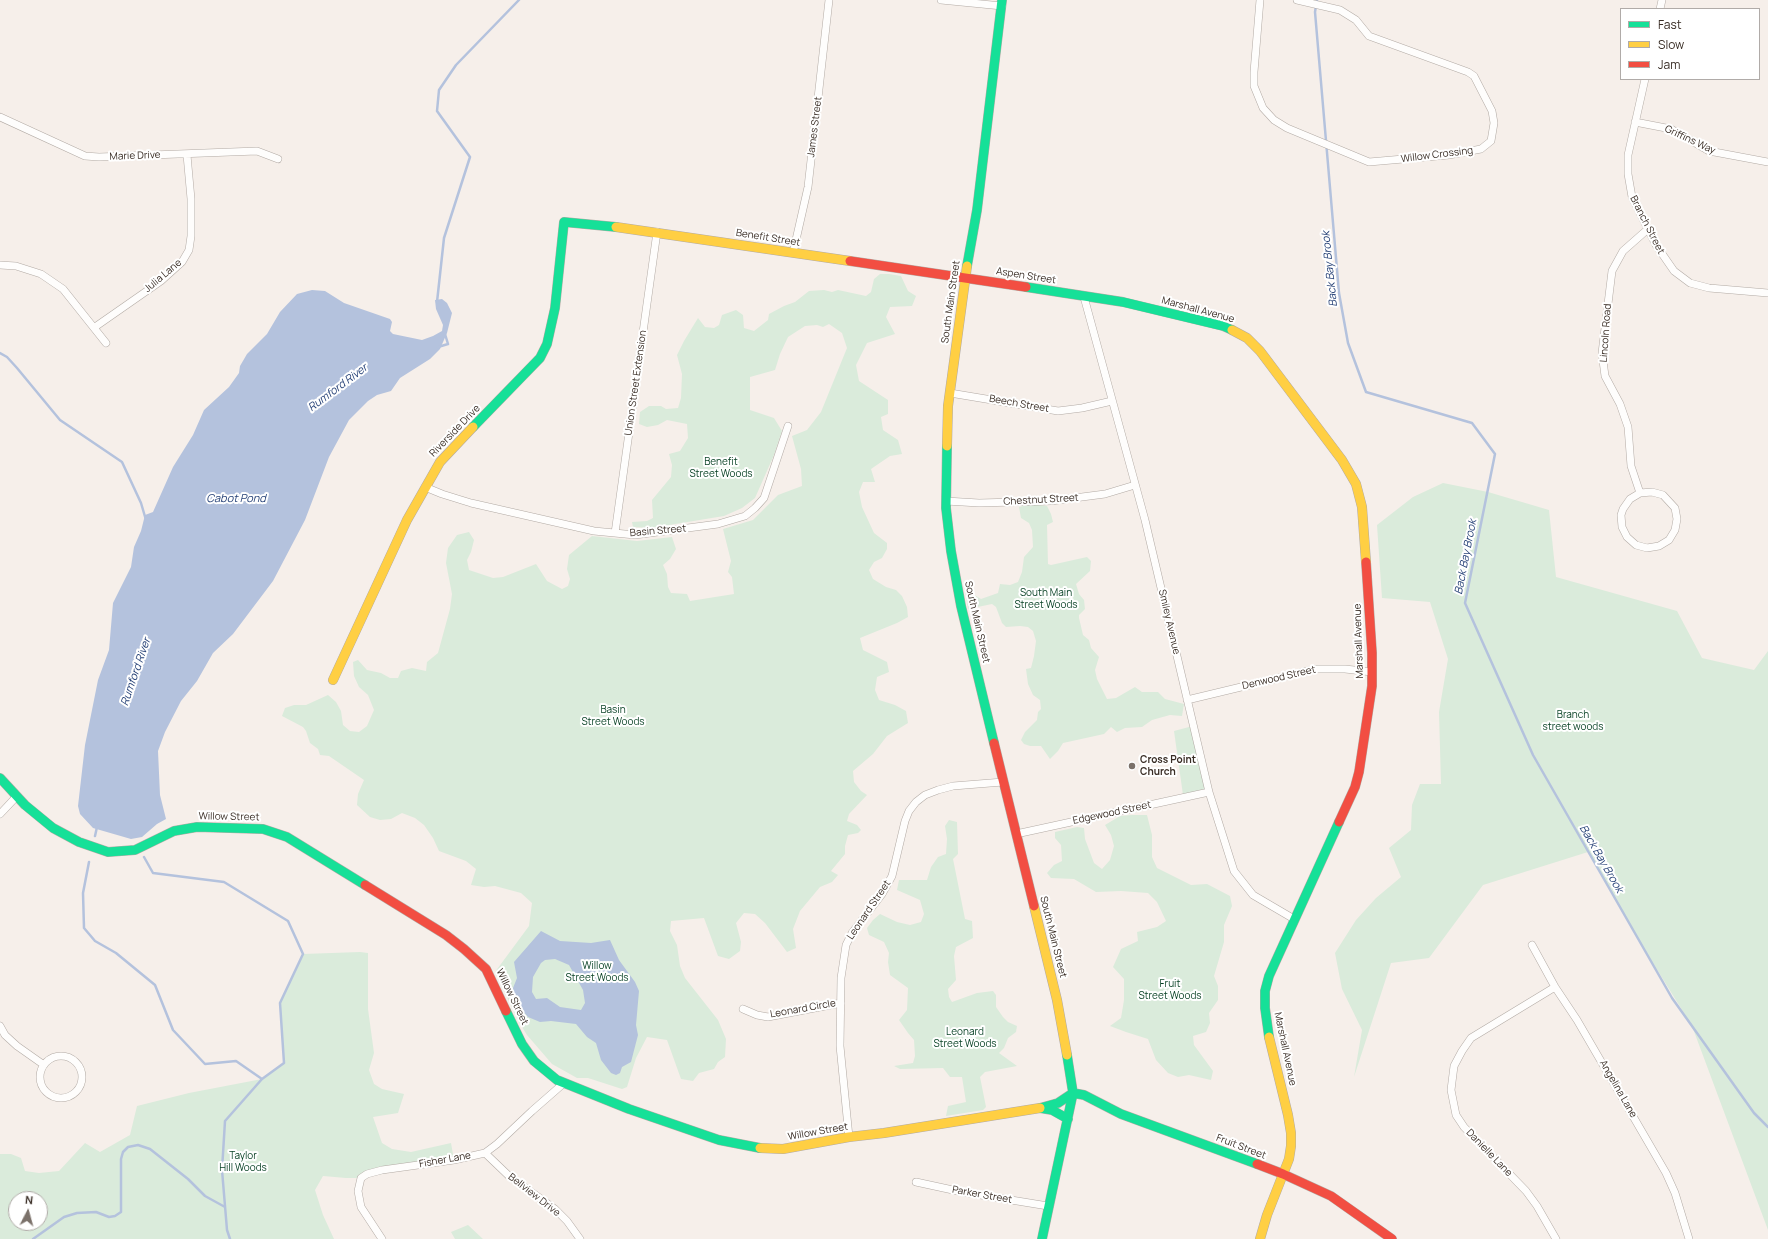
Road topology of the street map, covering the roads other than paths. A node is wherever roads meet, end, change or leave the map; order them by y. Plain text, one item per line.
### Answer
1 (829, 0) edge
2 (941, 0) edge
3 (1260, 0) edge
4 (1297, 0) edge
5 (1002, 3) edge
6 (1645, 80) edge
7 (0, 117) edge
8 (1635, 122) junction
9 (187, 154) junction
10 (278, 159) dead end
11 (1768, 162) edge
12 (567, 222) joint
13 (1648, 229) junction
14 (657, 232) junction
15 (793, 253) junction
16 (0, 265) edge
17 (965, 278) junction
18 (1768, 293) edge
19 (1084, 297) junction
20 (95, 327) junction
21 (106, 343) dead end
22 (950, 393) junction
23 (1112, 401) junction
24 (788, 426) dead end
25 (1135, 485) junction
26 (425, 487) junction
27 (1640, 493) junction
28 (946, 501) junction
29 (615, 533) junction
30 (1372, 672) junction
31 (333, 680) dead end
32 (1187, 700) junction
33 (0, 778) edge
34 (1003, 782) junction
35 (1209, 792) junction
36 (17, 796) junction
37 (0, 814) edge
38 (1016, 834) junction
39 (1294, 919) junction
40 (1532, 945) dead end
41 (1555, 987) junction
42 (841, 1002) junction
43 (743, 1009) dead end
44 (0, 1026) edge
45 (44, 1065) junction
46 (564, 1083) junction
47 (1072, 1093) junction
48 (1040, 1108) junction
49 (1068, 1119) junction
50 (849, 1136) junction
51 (485, 1153) junction
52 (1283, 1174) junction
53 (916, 1182) dead end
54 (1048, 1206) junction
55 (382, 1239) edge
56 (580, 1239) edge
57 (1042, 1239) edge
58 (1260, 1239) edge
59 (1392, 1239) edge
60 (1556, 1239) edge
61 (1689, 1239) edge

1 - 15 street, James Street
2 - 5 street
3 - 4 street, Willow Crossing
5 - 17 street, South Main Street
6 - 8 street, Branch Street
7 - 9 street, Marie Drive
8 - 11 street, Griffins Way
8 - 13 street, Branch Street
9 - 10 street, Marie Drive
9 - 20 street, Julia Lane
12 - 14 street, Benefit Street
12 - 26 street, Riverside Drive
13 - 18 street, Branch Street
13 - 27 street, Lincoln Road
14 - 15 street, Benefit Street
14 - 29 street, Union Street Extension
15 - 17 street, Benefit Street
16 - 20 street
17 - 19 street, Aspen Street
17 - 22 street, South Main Street
19 - 23 street, Smiley Avenue
19 - 30 street, Marshall Avenue
20 - 21 street
22 - 23 street, Beech Street
22 - 28 street, South Main Street
23 - 25 street, Smiley Avenue
24 - 29 street, Basin Street
25 - 28 street, Chestnut Street
25 - 32 street, Smiley Avenue
26 - 29 street, Basin Street
26 - 31 street, Riverside Drive
27 - 27 street
28 - 34 street, South Main Street
30 - 32 street, Denwood Street
30 - 39 street, Marshall Avenue
32 - 35 street, Smiley Avenue
33 - 36 street, Willow Street
34 - 38 street, South Main Street
34 - 42 street, Leonard Street
35 - 38 street, Edgewood Street
35 - 39 street, Smiley Avenue
36 - 37 street
36 - 46 street, Willow Street
38 - 47 street, South Main Street
39 - 52 street, Marshall Avenue
40 - 41 street, Angelina Lane
41 - 60 street, Danielle Lane
41 - 61 street, Angelina Lane
42 - 43 street, Leonard Circle
42 - 50 street, Leonard Street
44 - 45 street
45 - 45 street
46 - 50 street, Willow Street
46 - 51 street, Fisher Lane
47 - 48 street, Willow Street
47 - 49 street, South Main Street
47 - 52 street, Fruit Street
48 - 49 street
48 - 50 street, Willow Street
49 - 54 street, South Main Street
51 - 55 street, Fisher Lane
51 - 56 street, Bellview Drive
52 - 58 street, Marshall Avenue
52 - 59 street, Fruit Street
53 - 54 street, Parker Street
54 - 57 street, South Main Street

